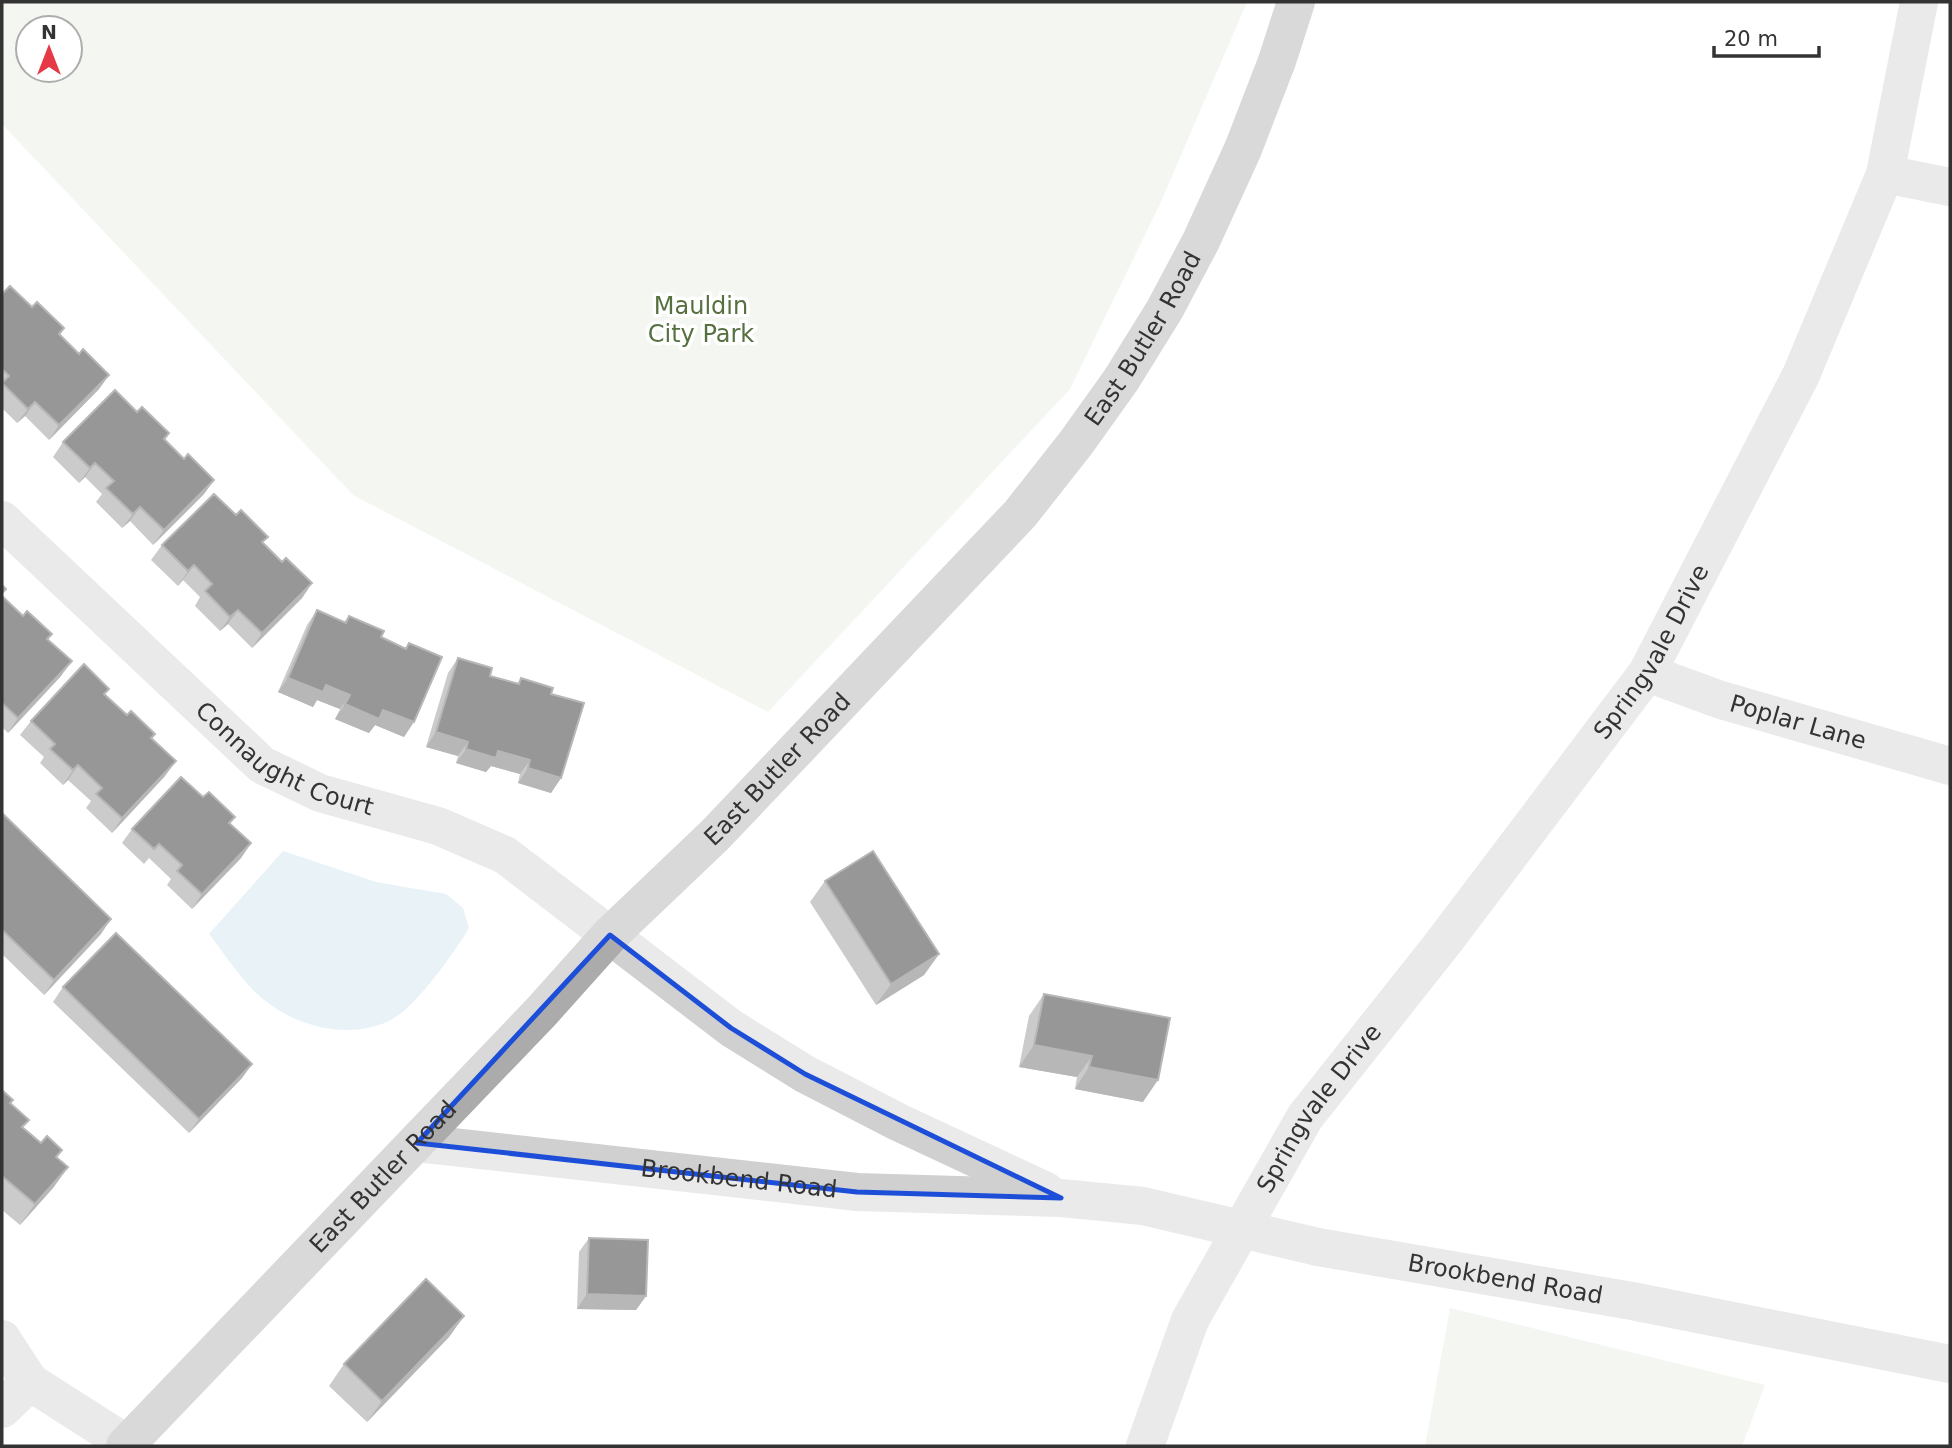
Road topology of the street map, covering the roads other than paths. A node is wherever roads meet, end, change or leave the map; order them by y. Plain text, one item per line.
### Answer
1 (1296, 2) edge
2 (1919, 2) edge
3 (1885, 174) junction
4 (1950, 187) edge
5 (2, 520) edge
6 (1647, 673) junction
7 (1950, 766) edge
8 (610, 935) junction
9 (416, 1143) junction
10 (1061, 1198) junction
11 (1241, 1228) junction
12 (2, 1339) edge
13 (1950, 1363) edge
14 (30, 1382) junction
15 (2, 1409) edge
16 (126, 1445) edge
17 (1145, 1446) edge

1 - 8 main road, East Butler Road
2 - 3 street, Springvale Drive
3 - 4 street
3 - 6 street, Springvale Drive
5 - 8 street, Connaught Court
6 - 7 street, Poplar Lane
6 - 11 street, Springvale Drive
8 - 9 main road, East Butler Road
8 - 10 street, Brookbend Road
9 - 10 street, Brookbend Road
9 - 16 main road, East Butler Road
10 - 11 street, Brookbend Road
11 - 13 street, Brookbend Road
11 - 17 street, Springvale Drive
12 - 14 street
14 - 15 street
14 - 16 street

